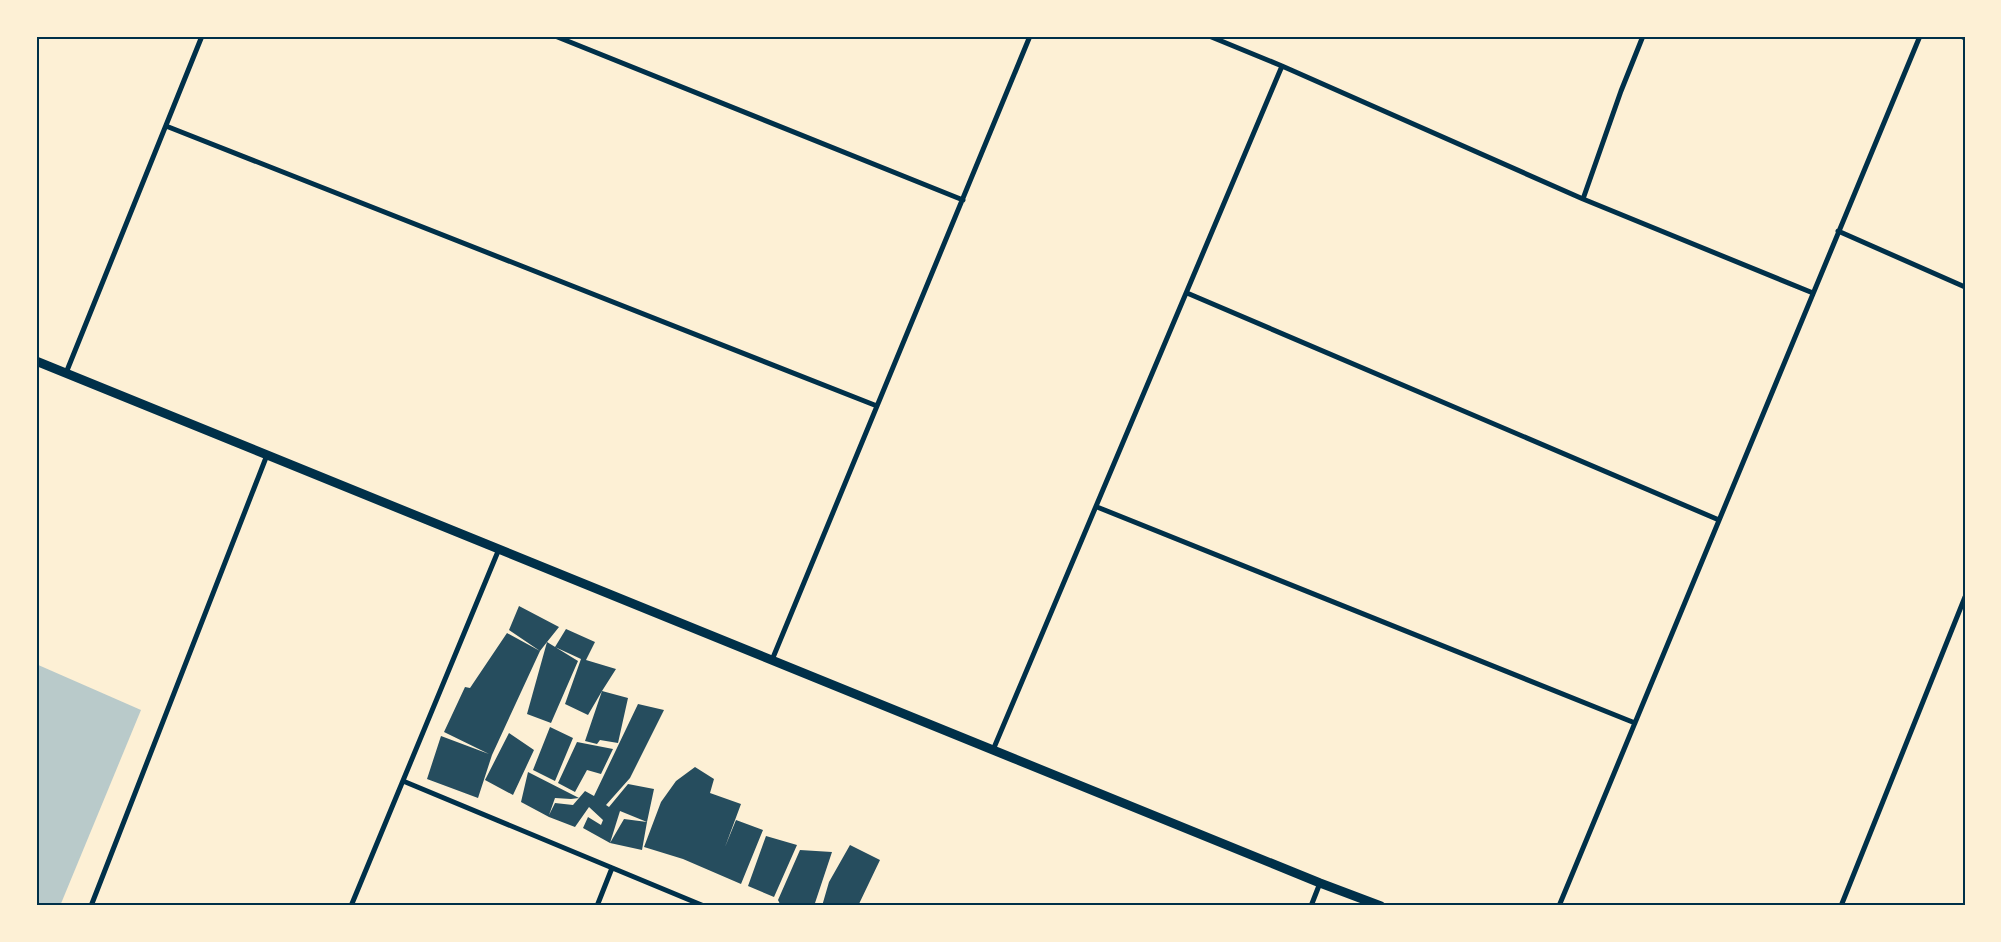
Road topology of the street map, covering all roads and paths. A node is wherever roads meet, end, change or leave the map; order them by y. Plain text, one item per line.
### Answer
1 (202, 36) edge
2 (555, 36) edge
3 (1030, 36) edge
4 (1209, 36) edge
5 (1643, 36) edge
6 (1920, 36) edge
7 (1961, 36) edge
8 (1965, 38) edge
9 (1282, 66) junction
10 (166, 126) junction
11 (1583, 199) junction
12 (963, 200) junction
13 (1838, 232) junction
14 (1965, 288) edge
15 (1187, 293) junction
16 (1813, 293) junction
17 (36, 361) edge
18 (66, 373) junction
19 (877, 406) junction
20 (267, 455) junction
21 (1097, 508) junction
22 (1719, 520) junction
23 (499, 549) junction
24 (1965, 597) edge
25 (772, 660) junction
26 (1635, 722) junction
27 (993, 750) junction
28 (403, 781) junction
29 (612, 868) junction
30 (1320, 883) junction
31 (91, 906) edge
32 (351, 906) edge
33 (597, 906) edge
34 (704, 906) edge
35 (1311, 906) edge
36 (1380, 906) edge
37 (1559, 906) edge
38 (1841, 906) edge

1 - 10 street
2 - 12 street
3 - 12 street
4 - 9 street
5 - 11 street
6 - 13 street
7 - 8 street
9 - 11 street
9 - 15 street
10 - 18 street
10 - 19 street
11 - 16 street
12 - 19 street
13 - 14 street
13 - 16 street
15 - 21 street
15 - 22 street
16 - 22 street
17 - 18 street
18 - 20 street
19 - 25 street
20 - 23 street
20 - 31 street
21 - 26 street
21 - 27 street
22 - 26 street
23 - 25 street
23 - 28 street
24 - 38 street
25 - 27 street
26 - 37 street
27 - 30 street
28 - 29 street
28 - 32 street
29 - 33 street
29 - 34 street
30 - 35 street
30 - 36 street

